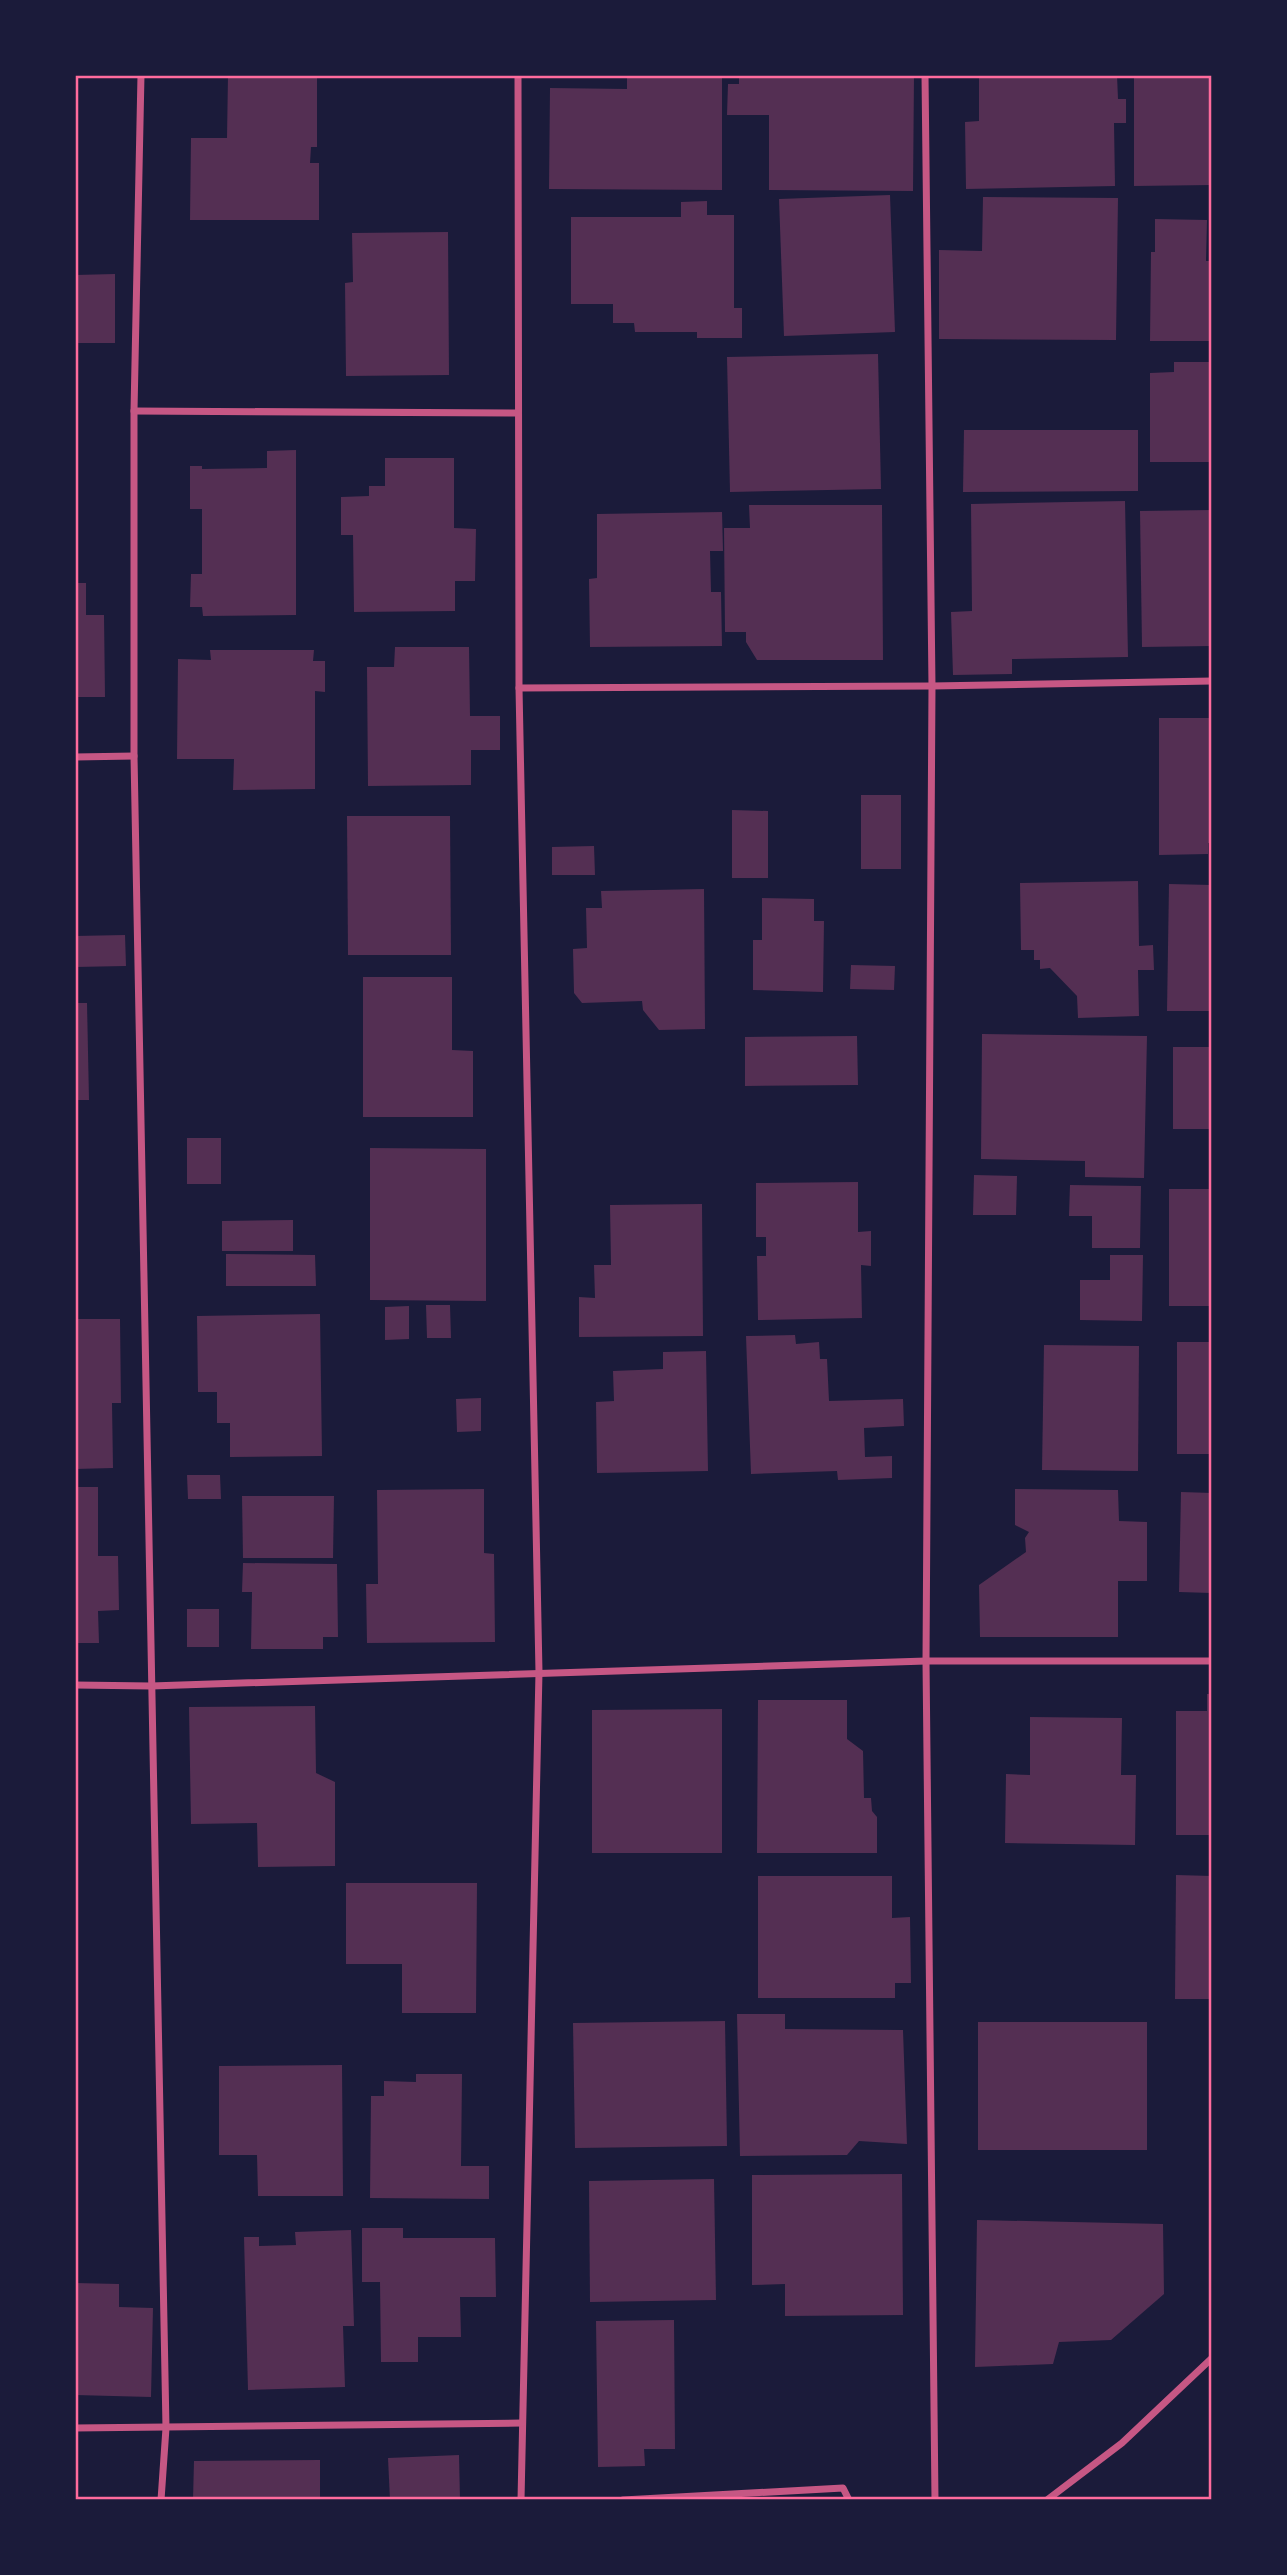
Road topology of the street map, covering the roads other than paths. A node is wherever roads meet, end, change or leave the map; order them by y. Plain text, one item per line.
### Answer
1 (141, 75) edge
2 (518, 75) edge
3 (925, 75) edge
4 (134, 411) junction
5 (518, 413) junction
6 (1212, 681) edge
7 (932, 686) junction
8 (519, 688) junction
9 (134, 756) junction
10 (75, 757) edge
11 (926, 1661) junction
12 (1212, 1661) edge
13 (539, 1672) junction
14 (75, 1685) edge
15 (151, 1686) junction
16 (1212, 2358) edge
17 (522, 2423) junction
18 (75, 2428) edge
19 (166, 2428) junction
20 (161, 2500) edge
21 (522, 2500) edge
22 (623, 2500) edge
23 (849, 2500) edge
24 (935, 2500) edge
25 (1047, 2500) edge

1 - 4 street
2 - 5 street
3 - 7 street
4 - 5 street
4 - 9 street
5 - 8 street
6 - 7 street
7 - 8 street
7 - 11 street
8 - 13 street
9 - 10 street
9 - 15 street
11 - 12 street
11 - 13 street
11 - 24 street
13 - 15 street
13 - 17 street
14 - 15 street
15 - 19 street
16 - 25 street
17 - 19 street
17 - 21 street
18 - 19 street
19 - 20 street
22 - 23 street

